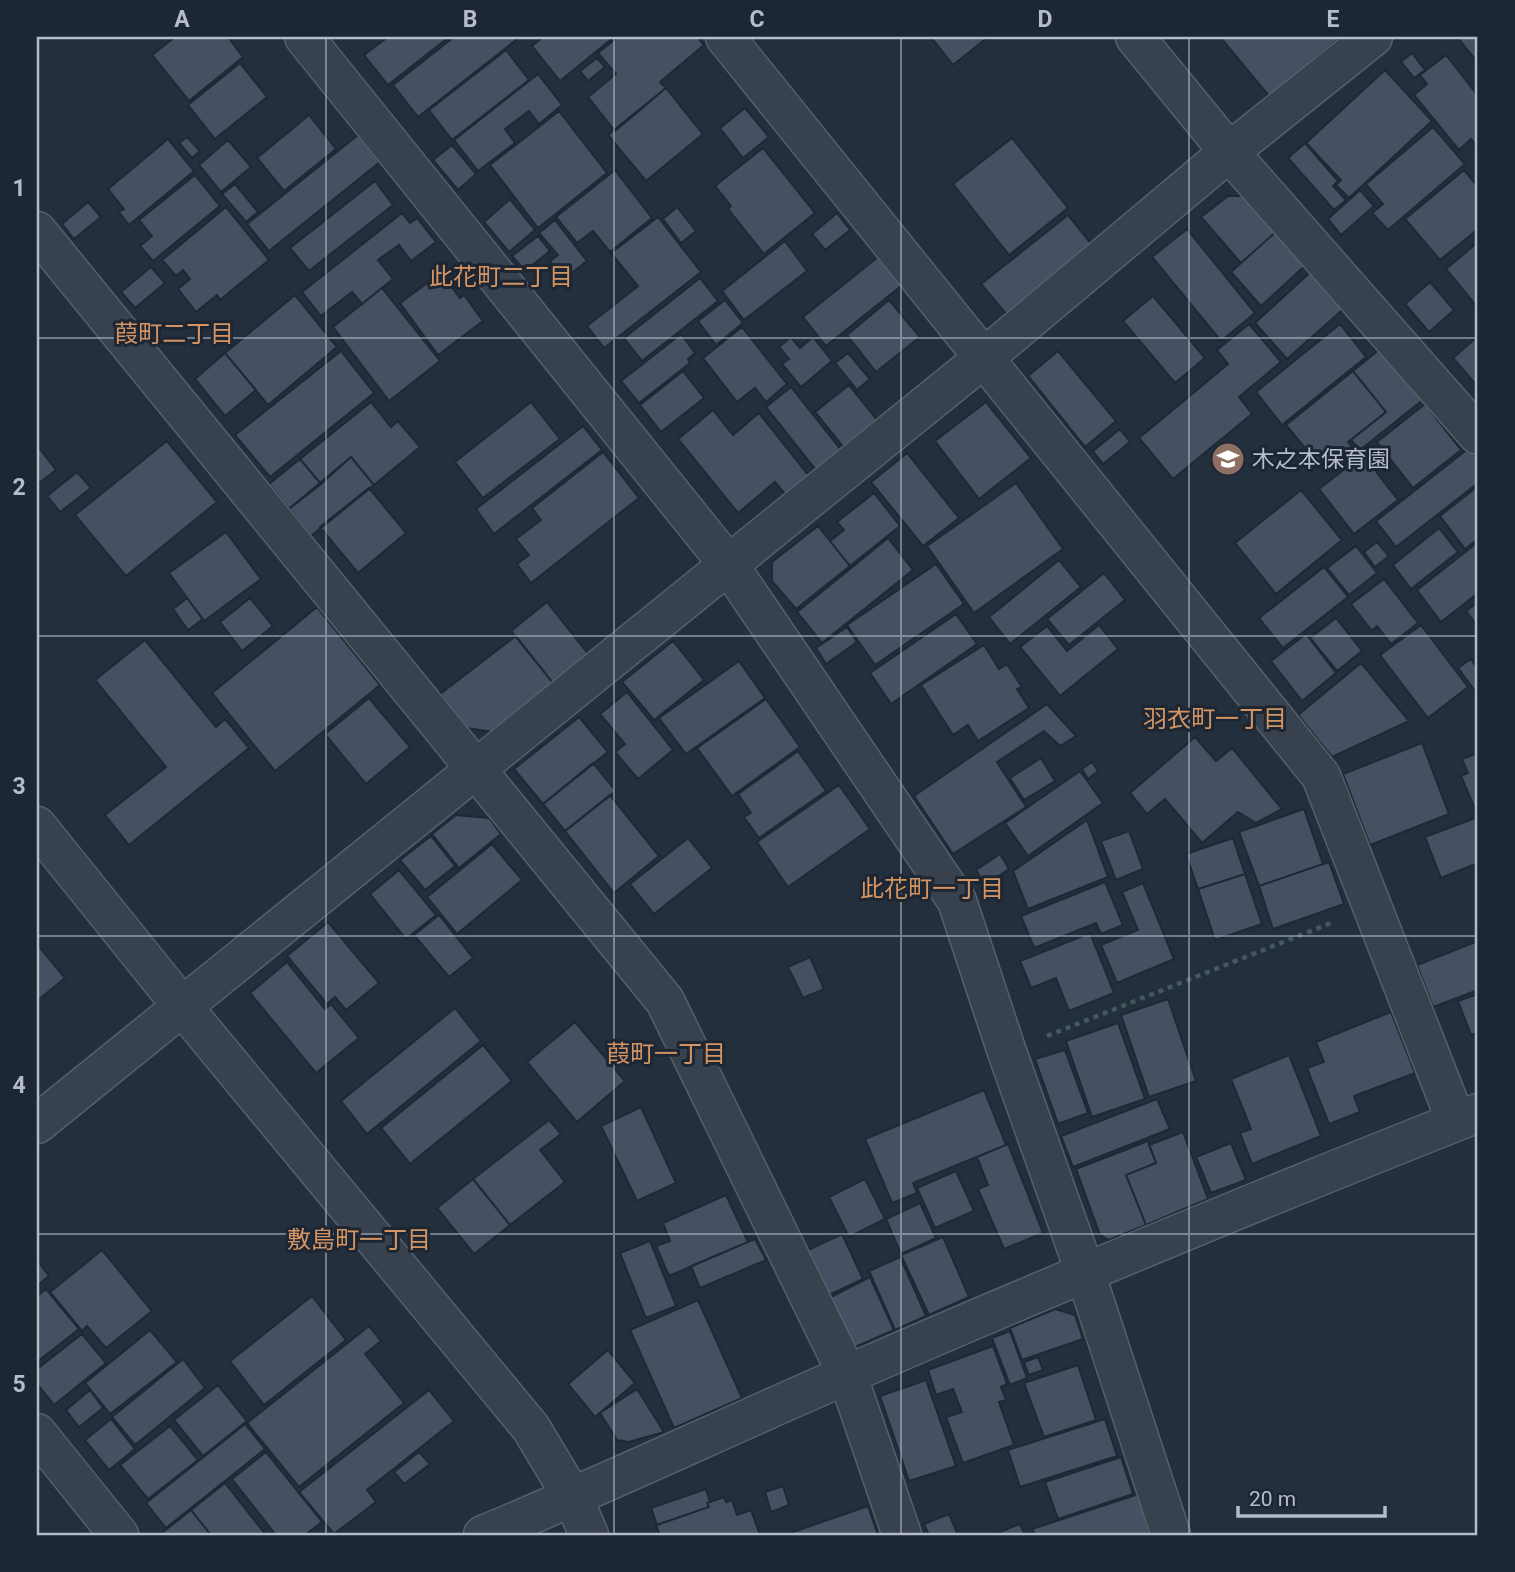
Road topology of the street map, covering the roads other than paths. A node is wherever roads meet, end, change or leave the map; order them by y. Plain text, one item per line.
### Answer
1 (304, 37) edge
2 (725, 37) edge
3 (1135, 37) edge
4 (1374, 37) edge
5 (1229, 152) junction
6 (37, 231) edge
7 (985, 357) junction
8 (1478, 435) edge
9 (728, 564) junction
10 (474, 768) junction
11 (37, 826) edge
12 (182, 1006) junction
13 (1467, 1117) edge
14 (37, 1124) edge
15 (1085, 1272) junction
16 (847, 1374) junction
17 (37, 1433) edge
18 (573, 1498) junction
19 (120, 1535) edge
20 (483, 1535) edge
21 (589, 1535) edge
22 (902, 1535) edge
23 (1171, 1535) edge

1 - 9 street
2 - 7 street
3 - 5 street
4 - 5 street
5 - 7 street
5 - 8 street
6 - 10 street
7 - 9 street
7 - 13 street
9 - 10 street
9 - 15 street
10 - 12 street
10 - 16 street
11 - 12 street
12 - 14 street
12 - 18 street
13 - 15 street
15 - 16 street
15 - 23 street
16 - 18 street
16 - 22 street
17 - 19 street
18 - 20 street
18 - 21 street

